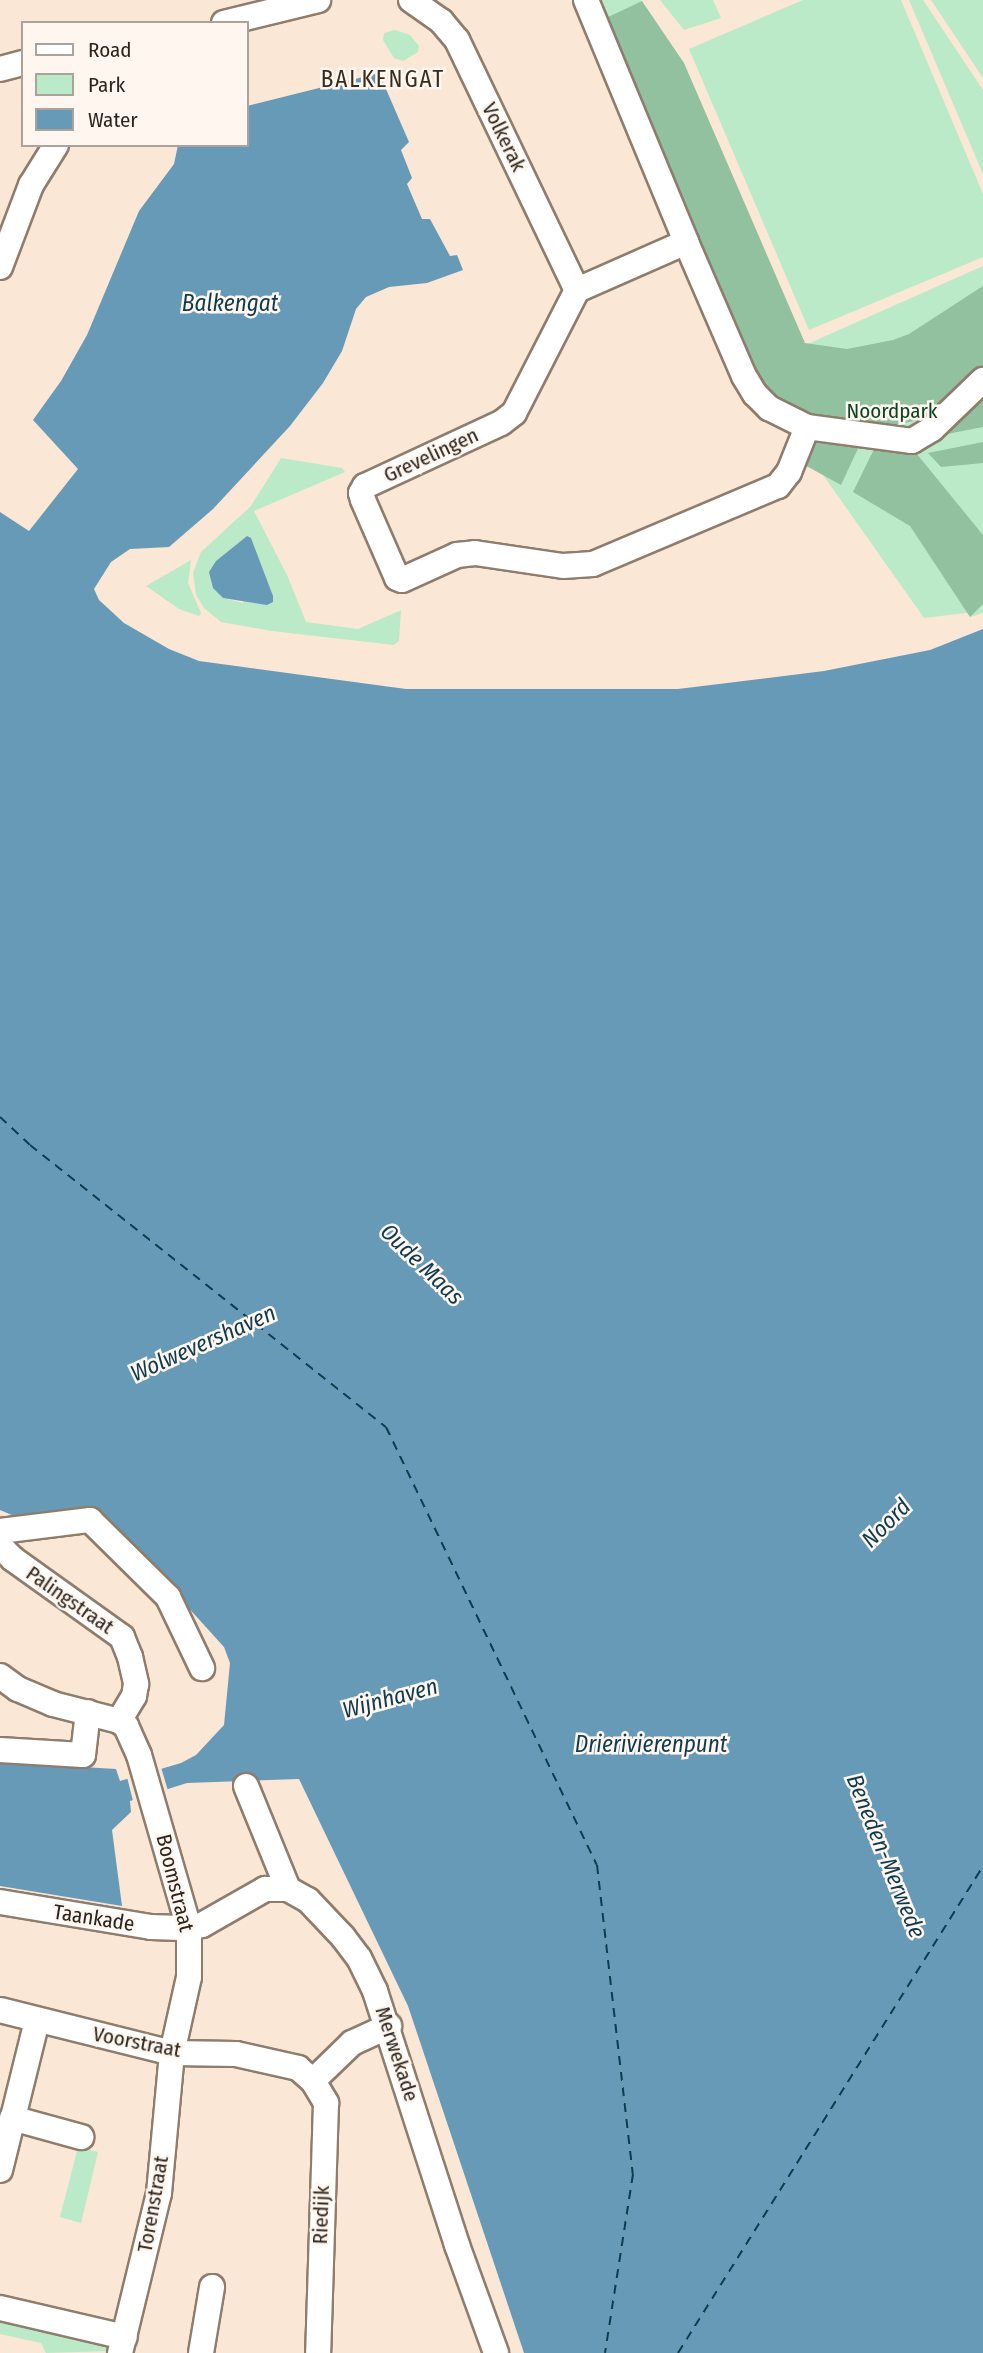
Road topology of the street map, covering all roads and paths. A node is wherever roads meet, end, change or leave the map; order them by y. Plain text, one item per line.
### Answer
1 (318, 0) edge
2 (411, 0) edge
3 (586, 0) edge
4 (232, 21) edge
5 (21, 64) edge
6 (0, 69) edge
7 (55, 147) edge
8 (686, 242) junction
9 (0, 267) edge
10 (577, 290) junction
11 (983, 380) edge
12 (807, 427) junction
13 (0, 1531) edge
14 (6, 1553) edge
15 (202, 1668) dead end
16 (0, 1676) edge
17 (88, 1712) junction
18 (119, 1721) junction
19 (0, 1750) edge
20 (246, 1786) dead end
21 (288, 1889) junction
22 (0, 1902) edge
23 (189, 1928) junction
24 (0, 2010) edge
25 (37, 2020) junction
26 (389, 2026) junction
27 (172, 2053) junction
28 (317, 2077) junction
29 (12, 2118) junction
30 (81, 2137) dead end
31 (0, 2170) edge
32 (212, 2287) dead end
33 (0, 2308) edge
34 (123, 2345) edge
35 (201, 2353) edge
36 (318, 2353) edge
37 (496, 2353) edge

1 - 4 street
2 - 10 street, Volkerak
3 - 8 street
5 - 6 street
7 - 9 street
8 - 10 street
8 - 12 street
10 - 12 street, Grevelingen
11 - 12 street
13 - 15 street
14 - 18 street, Palingstraat
16 - 17 street
17 - 18 street
17 - 19 street
18 - 23 street, Boomstraat
20 - 21 street
21 - 23 street
21 - 26 street, Merwekade
22 - 23 street, Taankade
23 - 27 street, Boomstraat
24 - 25 street, Voorstraat
25 - 27 street, Voorstraat
25 - 29 street
26 - 28 street
26 - 37 street, Merwekade
27 - 28 street, Voorstraat
27 - 34 street, Torenstraat
28 - 36 street, Riedijk
29 - 30 street
29 - 31 street
32 - 35 street
33 - 34 street

